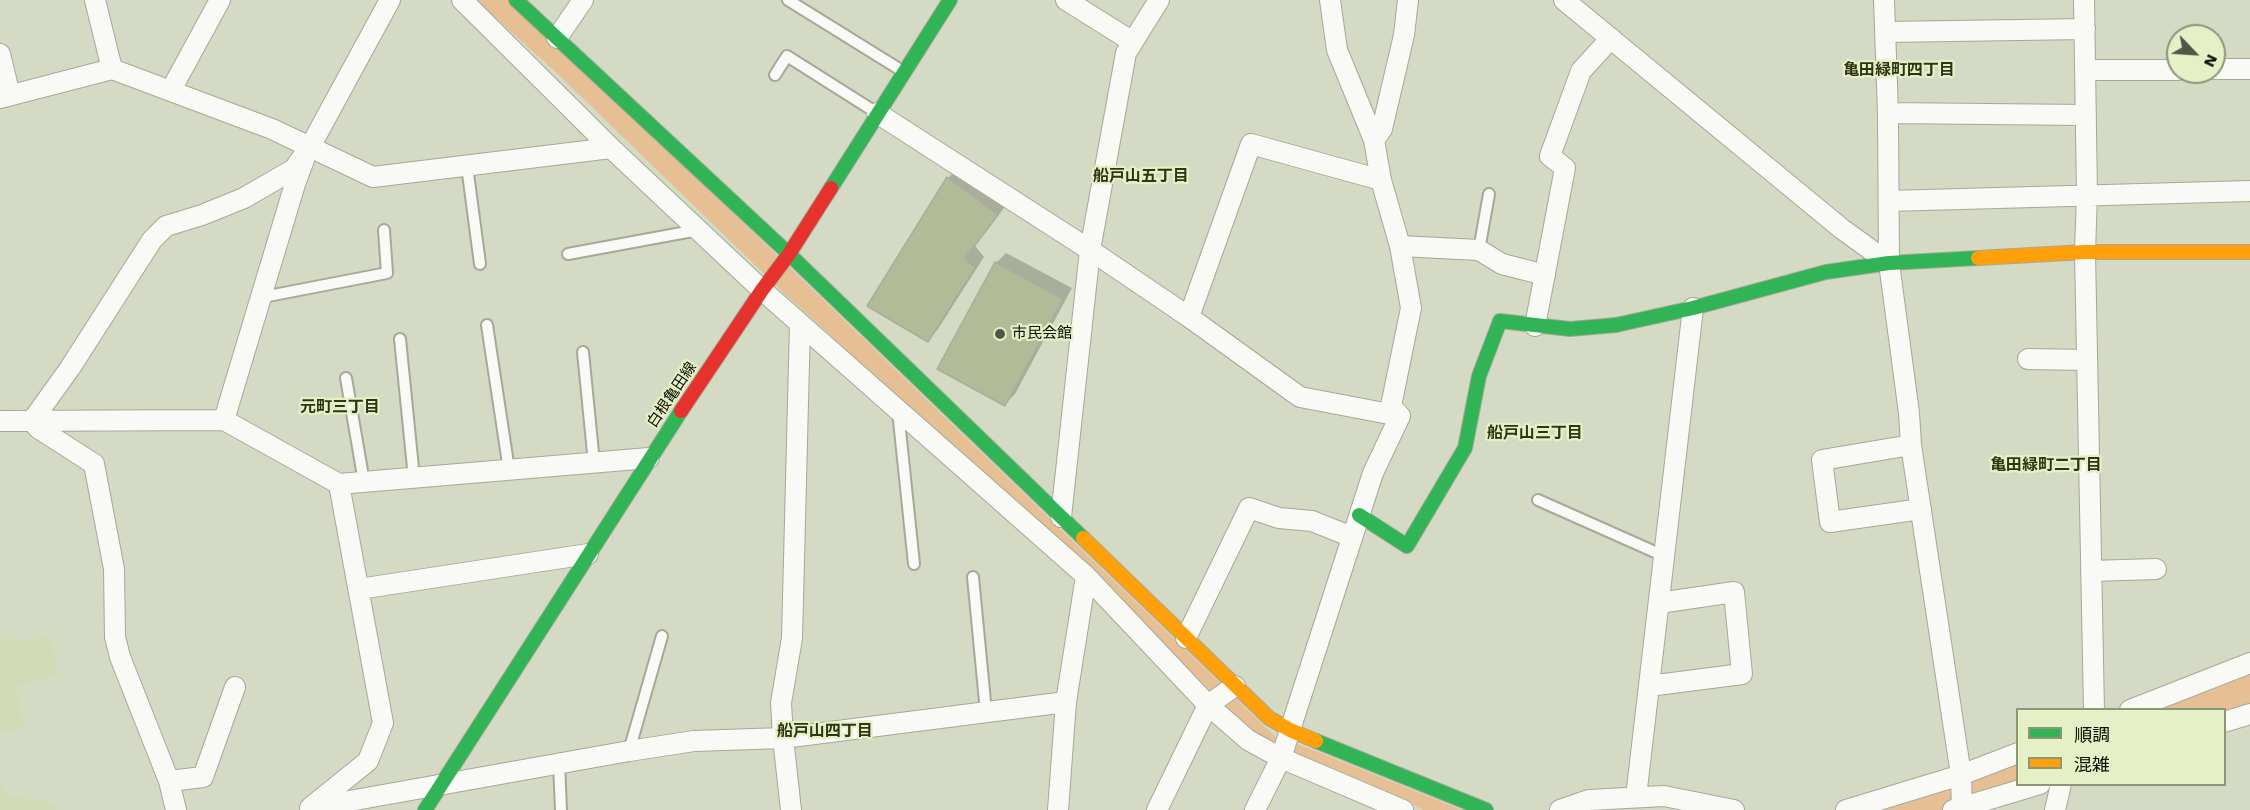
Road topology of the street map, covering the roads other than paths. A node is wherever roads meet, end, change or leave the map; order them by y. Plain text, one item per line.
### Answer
1 (95, 0) edge
2 (220, 0) edge
3 (390, 0) edge
4 (462, 0) edge
5 (516, 0) edge
6 (583, 0) edge
7 (788, 0) edge
8 (950, 0) edge
9 (1066, 0) edge
10 (1158, 0) edge
11 (1330, 0) edge
12 (1408, 0) edge
13 (1564, 0) edge
14 (1884, 0) edge
15 (2084, 0) edge
16 (2085, 29) junction
17 (1886, 32) junction
18 (557, 38) junction
19 (1611, 38) junction
20 (1133, 42) junction
21 (0, 54) edge
22 (112, 69) junction
23 (2226, 69) edge
24 (2250, 69) edge
25 (2085, 70) junction
26 (2166, 70) edge
27 (904, 72) junction
28 (775, 75) dead end
29 (171, 90) junction
30 (5, 97) edge
31 (1888, 113) junction
32 (877, 114) junction
33 (2086, 116) junction
34 (1374, 140) junction
35 (310, 147) junction
36 (611, 148) junction
37 (467, 166) junction
38 (1381, 180) junction
39 (2250, 191) edge
40 (1490, 194) dead end
41 (2087, 194) junction
42 (1889, 201) junction
43 (384, 230) dead end
44 (698, 230) junction
45 (1400, 246) junction
46 (1090, 250) junction
47 (1479, 250) junction
48 (2085, 252) junction
49 (2250, 252) edge
50 (568, 254) dead end
51 (789, 254) junction
52 (1889, 263) junction
53 (480, 264) dead end
54 (1545, 275) junction
55 (762, 290) junction
56 (263, 297) junction
57 (1693, 308) junction
58 (1189, 317) junction
59 (800, 324) junction
60 (487, 325) dead end
61 (1535, 326) junction
62 (400, 339) dead end
63 (583, 352) dead end
64 (2028, 359) dead end
65 (2087, 360) junction
66 (346, 378) dead end
67 (898, 410) junction
68 (1400, 416) junction
69 (2, 417) edge
70 (224, 420) junction
71 (33, 421) junction
72 (1911, 445) junction
73 (649, 458) junction
74 (594, 463) junction
75 (509, 470) junction
76 (414, 478) junction
77 (364, 482) junction
78 (339, 484) junction
79 (1539, 500) dead end
80 (1921, 509) junction
81 (1359, 515) junction
82 (1061, 517) junction
83 (1352, 537) junction
84 (588, 554) junction
85 (1664, 556) junction
86 (914, 564) dead end
87 (2156, 569) dead end
88 (2091, 571) junction
89 (1086, 576) junction
90 (973, 577) dead end
91 (358, 589) junction
92 (1659, 603) junction
93 (662, 636) dead end
94 (1186, 638) junction
95 (2250, 663) edge
96 (1235, 686) junction
97 (1649, 686) junction
98 (235, 687) dead end
99 (1066, 702) junction
100 (1208, 705) junction
101 (2094, 708) edge
102 (2135, 708) edge
103 (986, 712) junction
104 (2250, 714) edge
105 (2226, 721) edge
106 (1290, 730) junction
107 (783, 738) junction
108 (629, 751) junction
109 (2016, 754) edge
110 (1281, 758) junction
111 (559, 763) junction
112 (1961, 775) junction
113 (170, 782) junction
114 (443, 784) junction
115 (2034, 786) edge
116 (2061, 786) edge
117 (1636, 797) junction
118 (1370, 804) edge
119 (310, 809) edge
120 (1959, 809) edge
121 (176, 810) edge
122 (425, 810) edge
123 (561, 810) edge
124 (791, 810) edge
125 (1058, 810) edge
126 (1157, 810) edge
127 (1255, 810) edge
128 (1403, 810) edge
129 (1486, 810) edge
130 (1560, 810) edge
131 (1734, 810) edge
132 (1846, 810) edge
133 (2055, 810) edge

1 - 22 street
2 - 29 street
3 - 35 street
4 - 36 street
5 - 18 street
6 - 18 street
7 - 27 lane
8 - 27 street, 白根亀田線
9 - 20 street
10 - 20 street
11 - 34 street
12 - 34 street
13 - 19 street
14 - 17 street
15 - 16 street
16 - 17 street
16 - 25 street
17 - 31 street
18 - 51 street
19 - 52 street
19 - 54 street
20 - 46 street
21 - 30 street
22 - 29 street
22 - 30 street
23 - 24 street
25 - 26 street
25 - 33 street
27 - 32 street, 白根亀田線
28 - 32 lane
29 - 35 street
31 - 33 street
31 - 42 street
32 - 46 street
32 - 51 street, 白根亀田線
33 - 41 street
34 - 38 street
35 - 37 street
35 - 56 street
35 - 71 street
36 - 37 street
36 - 44 street
37 - 53 lane
38 - 45 street
38 - 58 street
39 - 41 street
40 - 47 lane
41 - 42 street
41 - 48 street
42 - 52 street
43 - 56 lane
44 - 50 lane
44 - 55 street
45 - 47 street
45 - 68 street
46 - 58 street
46 - 82 street
47 - 54 street
48 - 49 street
48 - 52 street
48 - 65 street
51 - 55 street, 白根亀田線
51 - 82 street
52 - 57 street
52 - 72 street
54 - 61 street
55 - 59 street
55 - 73 street, 白根亀田線
56 - 70 street
57 - 61 street
57 - 85 street
58 - 68 street
59 - 67 street
59 - 107 street
60 - 75 lane
61 - 81 street
62 - 76 lane
63 - 74 lane
64 - 65 street
65 - 88 street
66 - 77 lane
67 - 86 lane
67 - 89 street
68 - 81 street
69 - 71 street
70 - 71 street
70 - 78 street
71 - 113 street
72 - 80 street
72 - 80 street
73 - 74 street
73 - 84 street, 白根亀田線
74 - 75 street
75 - 76 street
76 - 77 street
77 - 78 street
78 - 91 street
79 - 85 lane
80 - 112 street
81 - 83 street
82 - 94 street
83 - 94 street
83 - 106 street
84 - 91 street
84 - 114 street, 白根亀田線
85 - 92 street
87 - 88 street
88 - 101 street
89 - 99 street
89 - 100 street
90 - 103 lane
91 - 119 street
92 - 97 street
92 - 97 street
93 - 108 lane
94 - 96 street
95 - 102 street
96 - 100 street
96 - 106 street
97 - 117 street
98 - 113 street
99 - 103 street
99 - 125 street
100 - 110 street
100 - 126 street
103 - 107 street
104 - 105 street
106 - 110 street
106 - 129 street
107 - 108 street
107 - 124 street
108 - 111 street
109 - 112 street
110 - 118 street
110 - 127 street
111 - 114 street
111 - 123 lane
112 - 120 street
112 - 132 street
113 - 121 street
114 - 119 street
114 - 122 street, 白根亀田線
115 - 120 street
116 - 133 street
117 - 130 street
117 - 131 street
118 - 128 street

